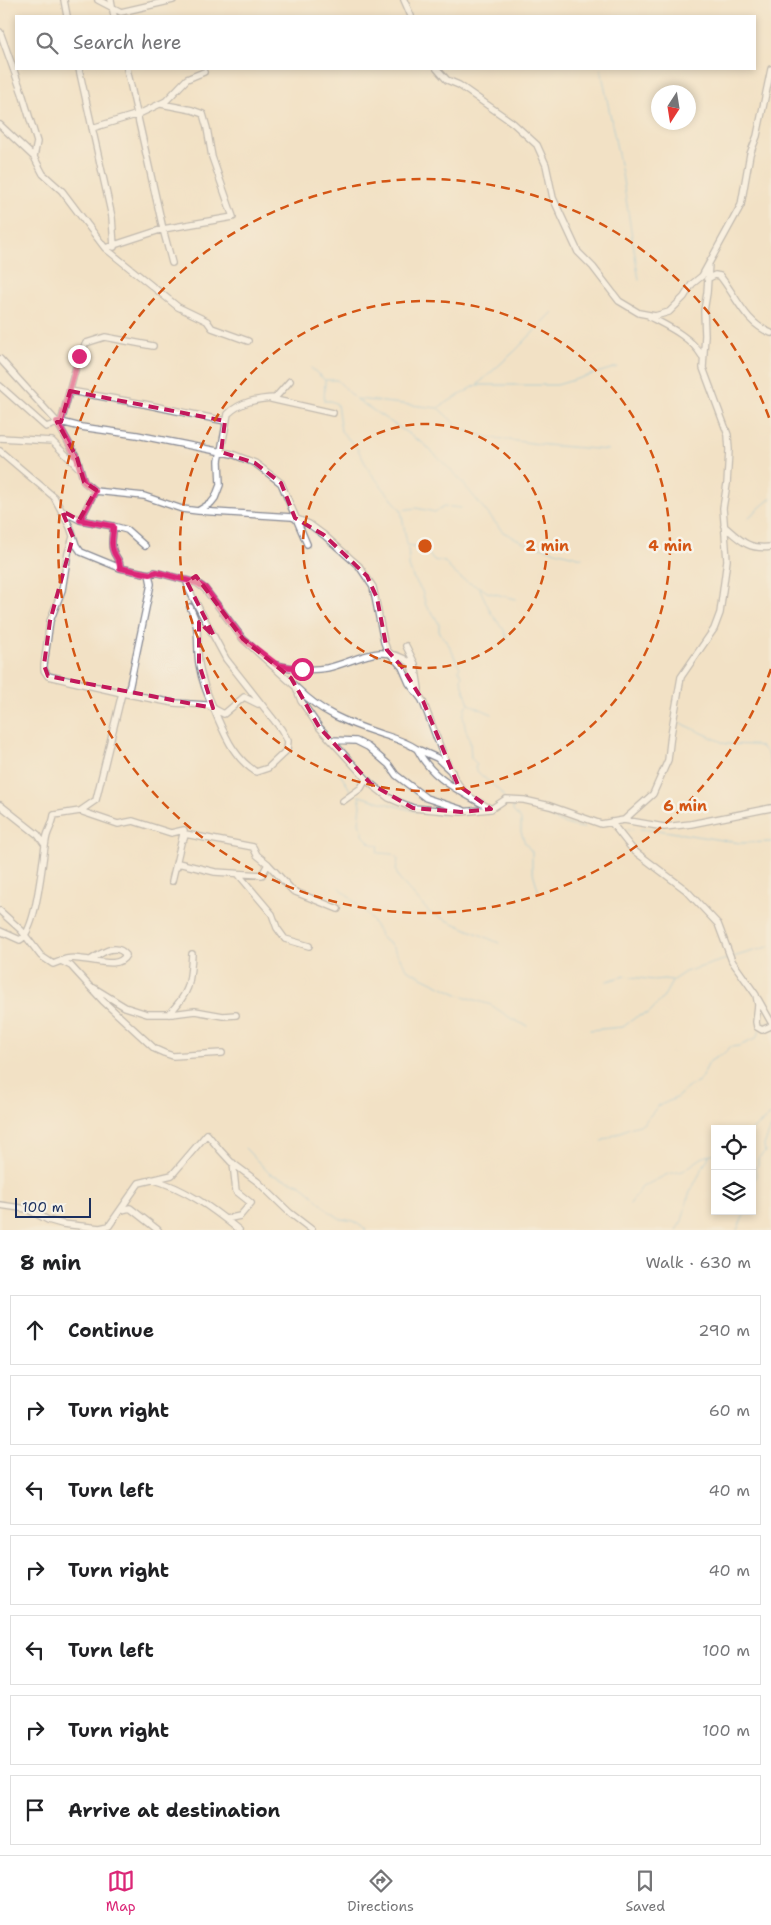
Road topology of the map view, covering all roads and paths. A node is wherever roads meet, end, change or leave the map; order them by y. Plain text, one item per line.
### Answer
1 (64, 0) edge
2 (98, 0) edge
3 (111, 0) edge
4 (173, 0) edge
5 (404, 0) edge
6 (113, 9) junction
7 (67, 15) edge
8 (114, 15) edge
9 (411, 15) edge
10 (0, 32) edge
11 (771, 69) edge
12 (79, 70) edge
13 (127, 70) edge
14 (438, 70) edge
15 (204, 72) dead end
16 (161, 104) junction
17 (138, 115) junction
18 (0, 125) edge
19 (92, 128) junction
20 (34, 157) junction
21 (163, 229) junction
22 (114, 247) junction
23 (105, 248) junction
24 (172, 263) dead end
25 (709, 264) junction
26 (707, 279) junction
27 (647, 315) junction
28 (771, 333) edge
29 (248, 341) dead end
30 (152, 346) dead end
31 (0, 359) edge
32 (703, 368) junction
33 (290, 381) dead end
34 (0, 386) edge
35 (70, 391) junction
36 (267, 398) junction
37 (333, 413) dead end
38 (225, 421) junction
39 (59, 422) junction
40 (0, 438) edge
41 (0, 451) edge
42 (221, 452) junction
43 (81, 470) junction
44 (95, 491) junction
45 (62, 511) junction
46 (198, 511) junction
47 (295, 518) junction
48 (80, 520) junction
49 (113, 526) junction
50 (724, 526) junction
51 (73, 538) junction
52 (307, 544) dead end
53 (145, 546) dead end
54 (771, 547) edge
55 (120, 568) junction
56 (150, 574) junction
57 (187, 582) junction
58 (214, 636) junction
59 (243, 639) junction
60 (406, 646) dead end
61 (390, 653) junction
62 (277, 665) junction
63 (296, 688) junction
64 (125, 694) junction
65 (420, 694) junction
66 (423, 701) junction
67 (260, 705) junction
68 (213, 708) junction
69 (331, 740) junction
70 (417, 748) junction
71 (452, 772) junction
72 (366, 779) junction
73 (466, 795) junction
74 (343, 802) dead end
75 (0, 805) edge
76 (771, 808) edge
77 (491, 809) junction
78 (80, 811) junction
79 (470, 812) junction
80 (624, 820) junction
81 (611, 822) junction
82 (45, 845) junction
83 (178, 863) junction
84 (268, 864) junction
85 (239, 875) junction
86 (338, 908) dead end
87 (0, 911) edge
88 (0, 931) edge
89 (23, 938) junction
90 (309, 946) dead end
91 (192, 954) dead end
92 (92, 959) junction
93 (61, 961) junction
94 (90, 985) junction
95 (756, 997) junction
96 (168, 1014) junction
97 (236, 1015) dead end
98 (771, 1022) edge
99 (771, 1026) edge
100 (222, 1053) dead end
101 (233, 1163) junction
102 (149, 1179) junction
103 (0, 1205) edge
104 (122, 1210) junction
105 (226, 1219) junction
106 (158, 1230) edge
107 (239, 1230) edge
108 (312, 1230) edge

1 - 7 street
2 - 6 street
3 - 6 street
4 - 6 street
5 - 9 street
6 - 8 street
10 - 20 street
11 - 25 street
12 - 19 street
13 - 17 street
14 - 27 street
15 - 16 street
16 - 17 street
16 - 21 street
17 - 19 street
17 - 21 street
18 - 20 street
19 - 22 street
20 - 23 street
21 - 22 street
21 - 24 street
22 - 23 street
23 - 29 street
25 - 26 street
25 - 27 street
26 - 28 street
26 - 32 street
27 - 32 street
30 - 35 street
31 - 39 street
32 - 50 street
33 - 36 street
34 - 39 street
35 - 38 street
35 - 39 street
36 - 37 street
36 - 38 street
38 - 42 street
39 - 42 street
39 - 43 street
40 - 43 street
41 - 45 street
42 - 46 street
42 - 47 street
43 - 44 street
44 - 46 street
44 - 48 street
45 - 48 street
45 - 51 street
46 - 47 street
47 - 52 street
47 - 61 street
48 - 49 street
49 - 53 street
49 - 55 street
50 - 54 street
50 - 80 street
51 - 55 street
51 - 64 street
55 - 56 street
56 - 57 street
56 - 64 street
57 - 58 street
57 - 59 street
58 - 67 street
58 - 68 street
59 - 62 street
59 - 63 street
60 - 65 street
61 - 62 street
61 - 65 street
61 - 66 street
62 - 63 street
63 - 69 street
63 - 70 street
64 - 68 street
64 - 78 street
65 - 66 street
66 - 71 street
67 - 68 street
67 - 68 street
69 - 72 street
69 - 79 street
70 - 71 street
70 - 73 street
71 - 73 street
72 - 74 street
72 - 79 street
73 - 77 street
75 - 82 street
76 - 80 street
77 - 79 street
77 - 81 street
78 - 82 street
78 - 83 street
80 - 81 street
81 - 95 street
82 - 89 street
83 - 84 street
83 - 85 street
84 - 85 street
84 - 86 street
85 - 90 street
87 - 89 street
88 - 89 street
89 - 93 street
91 - 96 street
92 - 92 street
92 - 93 street
93 - 94 street
94 - 96 street
94 - 100 street
95 - 98 street
95 - 99 street
96 - 97 street
101 - 102 street
101 - 105 street
101 - 108 street
102 - 104 street
102 - 105 street
103 - 104 street
104 - 106 street
105 - 107 street

